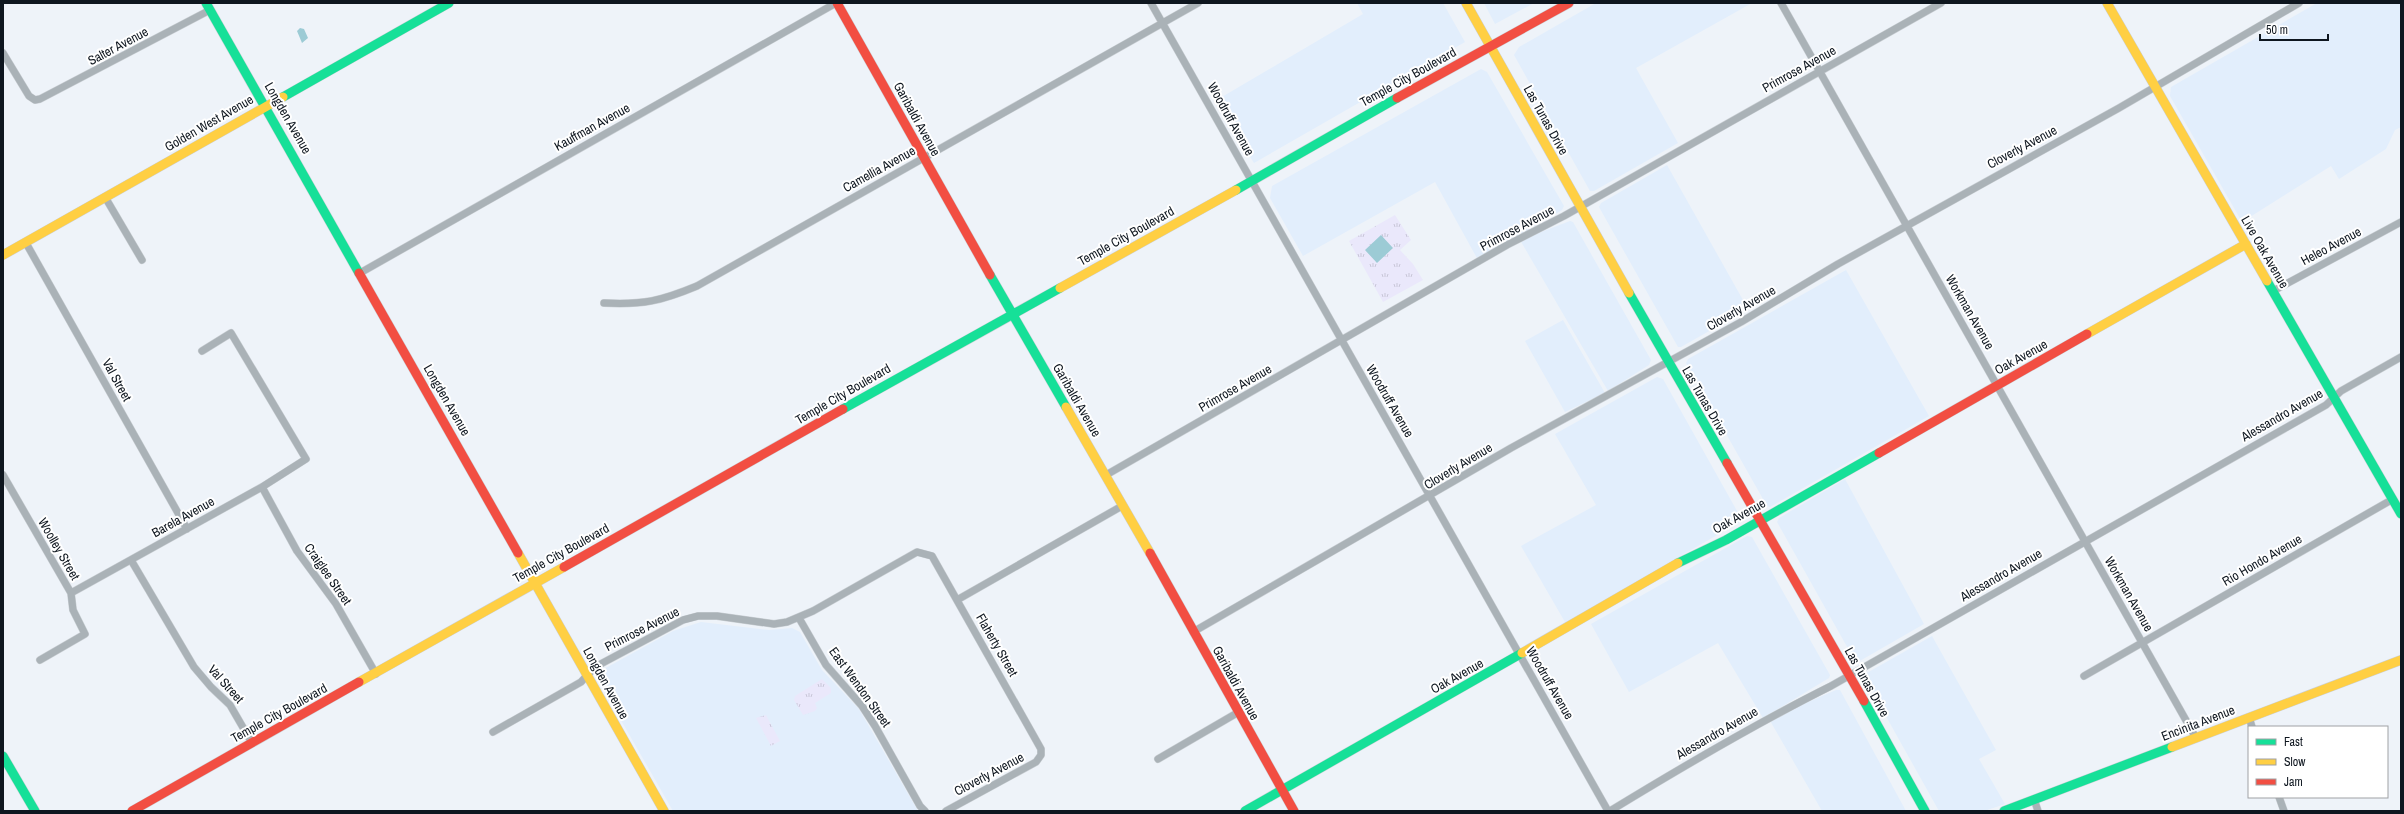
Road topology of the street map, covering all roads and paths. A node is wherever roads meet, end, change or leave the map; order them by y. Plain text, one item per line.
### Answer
1 (837, 3) edge
2 (1151, 3) edge
3 (1198, 3) edge
4 (1466, 3) edge
5 (1569, 3) edge
6 (1781, 3) edge
7 (1940, 3) edge
8 (2107, 3) edge
9 (2300, 3) edge
10 (445, 4) edge
11 (208, 6) edge
12 (1163, 23) junction
13 (1491, 48) junction
14 (3, 53) edge
15 (1820, 72) junction
16 (2155, 86) junction
17 (266, 106) junction
18 (924, 158) junction
19 (1252, 181) junction
20 (105, 197) junction
21 (1579, 207) junction
22 (2401, 222) edge
23 (1907, 226) junction
24 (26, 243) junction
25 (2246, 244) junction
26 (3, 255) edge
27 (142, 260) dead end
28 (360, 273) junction
29 (2273, 291) junction
30 (604, 303) dead end
31 (1013, 314) junction
32 (1342, 342) junction
33 (202, 351) dead end
34 (2401, 357) edge
35 (1668, 362) junction
36 (1998, 386) junction
37 (2334, 398) junction
38 (3, 475) edge
39 (1106, 475) junction
40 (262, 487) junction
41 (1430, 497) junction
42 (2393, 499) junction
43 (1122, 506) junction
44 (2401, 514) edge
45 (1759, 521) junction
46 (187, 529) junction
47 (2085, 542) junction
48 (924, 552) joint
49 (131, 560) junction
50 (536, 582) junction
51 (70, 593) junction
52 (957, 600) junction
53 (799, 618) junction
54 (1193, 632) junction
55 (2142, 642) junction
56 (1520, 656) junction
57 (40, 660) dead end
58 (2401, 660) edge
59 (376, 674) junction
60 (588, 675) junction
61 (1849, 675) junction
62 (2084, 676) dead end
63 (1237, 713) junction
64 (2249, 717) junction
65 (2252, 726) edge
66 (493, 732) dead end
67 (2196, 738) junction
68 (252, 743) junction
69 (3, 756) edge
70 (1041, 756) joint
71 (1158, 759) dead end
72 (1282, 791) junction
73 (2279, 798) edge
74 (2034, 799) junction
75 (35, 811) edge
76 (132, 811) edge
77 (664, 811) edge
78 (925, 811) edge
79 (946, 811) edge
80 (1245, 811) edge
81 (1294, 811) edge
82 (1609, 811) edge
83 (1925, 811) edge
84 (2004, 811) edge
85 (2038, 811) edge
86 (2284, 811) edge

1 - 18 street, Garibaldi Avenue
1 - 28 street, Kauffman Avenue
2 - 12 street, Woodruff Avenue
3 - 12 street, Camellia Avenue
4 - 13 street, Las Tunas Drive
5 - 13 street, Temple City Boulevard
6 - 15 street, Workman Avenue
7 - 15 street, Primrose Avenue
8 - 16 street, Live Oak Avenue
9 - 16 street, Cloverly Avenue
10 - 17 street, Golden West Avenue
11 - 14 street, Salter Avenue
11 - 17 street, Longden Avenue
12 - 18 street, Camellia Avenue
12 - 19 street, Woodruff Avenue
13 - 19 street, Temple City Boulevard
13 - 21 street, Las Tunas Drive
15 - 21 street, Primrose Avenue
15 - 23 street, Workman Avenue
16 - 23 street, Cloverly Avenue
16 - 25 street, Live Oak Avenue
17 - 20 street, Golden West Avenue
17 - 28 street, Longden Avenue
18 - 30 street, Camellia Avenue
18 - 31 street, Garibaldi Avenue
19 - 31 street, Temple City Boulevard
19 - 32 street, Woodruff Avenue
20 - 24 street, Golden West Avenue
20 - 27 street
21 - 32 street, Primrose Avenue
21 - 35 street, Las Tunas Drive
22 - 29 street, Heleo Avenue
23 - 35 street, Cloverly Avenue
23 - 36 street, Workman Avenue
24 - 26 street, Golden West Avenue
24 - 46 street, Val Street
25 - 29 street, Live Oak Avenue
25 - 36 street, Oak Avenue
28 - 50 street, Longden Avenue
29 - 37 street, Live Oak Avenue
31 - 39 street, Garibaldi Avenue
31 - 50 street, Temple City Boulevard
32 - 39 street, Primrose Avenue
32 - 41 street, Woodruff Avenue
33 - 40 street, Barela Avenue
34 - 37 street, Alessandro Avenue
35 - 41 street, Cloverly Avenue
35 - 45 street, Las Tunas Drive
36 - 45 street, Oak Avenue
36 - 47 street, Workman Avenue
37 - 42 street, Live Oak Avenue
37 - 47 street, Alessandro Avenue
38 - 51 street, Woolley Street
39 - 43 street, Garibaldi Avenue
40 - 46 street, Barela Avenue
40 - 59 street, Craiglee Street
41 - 54 street, Cloverly Avenue
41 - 56 street, Woodruff Avenue
42 - 44 street, Live Oak Avenue
42 - 55 street, Rio Hondo Avenue
43 - 52 street
43 - 54 street, Garibaldi Avenue
45 - 56 street, Oak Avenue
45 - 61 street, Las Tunas Drive
46 - 49 street, Barela Avenue
47 - 55 street, Workman Avenue
47 - 61 street, Alessandro Avenue
48 - 52 street, Flaherty Street
48 - 53 street, Primrose Avenue
49 - 51 street, Barela Avenue
49 - 68 street, Val Street
50 - 59 street, Temple City Boulevard
50 - 60 street, Longden Avenue
51 - 57 street, Woolley Street
52 - 70 street, Flaherty Street
53 - 60 street, Primrose Avenue
53 - 78 street, East Wendon Street
54 - 63 street, Garibaldi Avenue
55 - 62 street, Rio Hondo Avenue
55 - 67 street, Workman Avenue
56 - 72 street, Oak Avenue
56 - 82 street, Woodruff Avenue
58 - 64 street, Encinita Avenue
59 - 68 street, Temple City Boulevard
60 - 66 street, Primrose Avenue
60 - 77 street, Longden Avenue
61 - 82 street, Alessandro Avenue
61 - 83 street, Las Tunas Drive
63 - 71 street
63 - 72 street, Garibaldi Avenue
64 - 65 street
64 - 67 street, Encinita Avenue
67 - 74 street, Encinita Avenue
68 - 76 street, Temple City Boulevard
69 - 75 street
70 - 79 street, Cloverly Avenue
72 - 80 street, Oak Avenue
72 - 81 street, Garibaldi Avenue
73 - 86 street
74 - 84 street, Encinita Avenue
74 - 85 street

